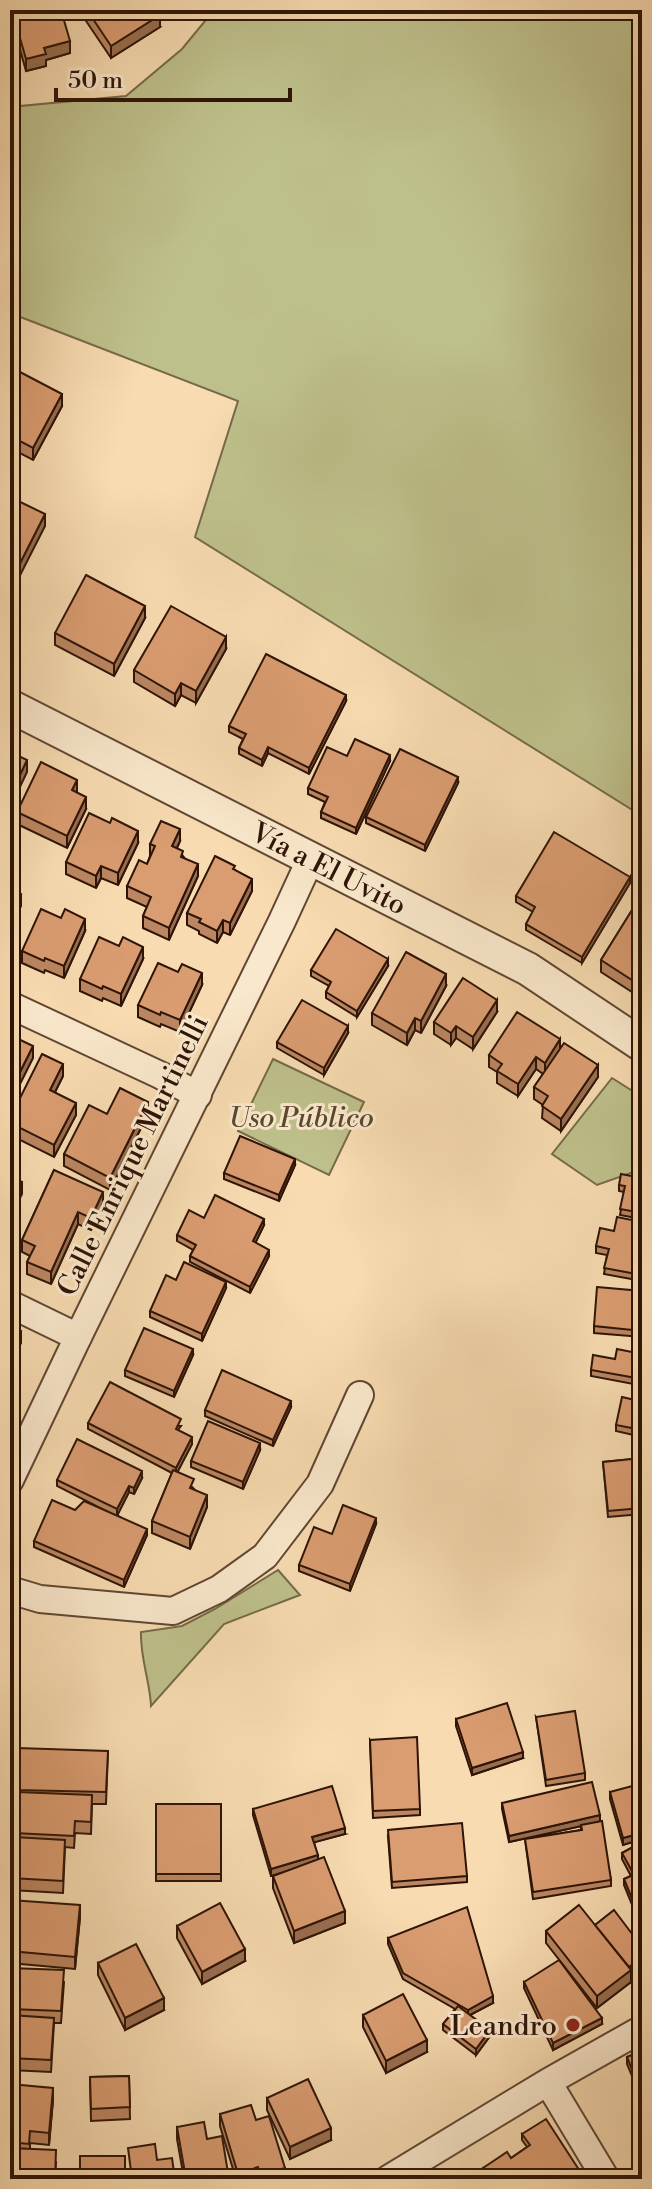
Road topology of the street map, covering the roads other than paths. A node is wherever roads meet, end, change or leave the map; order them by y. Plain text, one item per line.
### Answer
1 (10, 706) edge
2 (311, 858) junction
3 (10, 1005) edge
4 (642, 1045) edge
5 (198, 1095) junction
6 (10, 1304) edge
7 (78, 1337) junction
8 (360, 1395) dead end
9 (10, 1480) edge
10 (10, 1590) edge
11 (642, 2029) edge
12 (549, 2084) junction
13 (388, 2179) edge
14 (606, 2179) edge

1 - 2 street, Vía a El Uvito
2 - 4 street, Vía a El Uvito
2 - 5 street, Calle Enrique Martinelli
3 - 5 street
5 - 7 street, Calle Enrique Martinelli
6 - 7 street
7 - 9 street, Calle Enrique Martinelli
8 - 10 street
11 - 12 street
12 - 13 street
12 - 14 street

